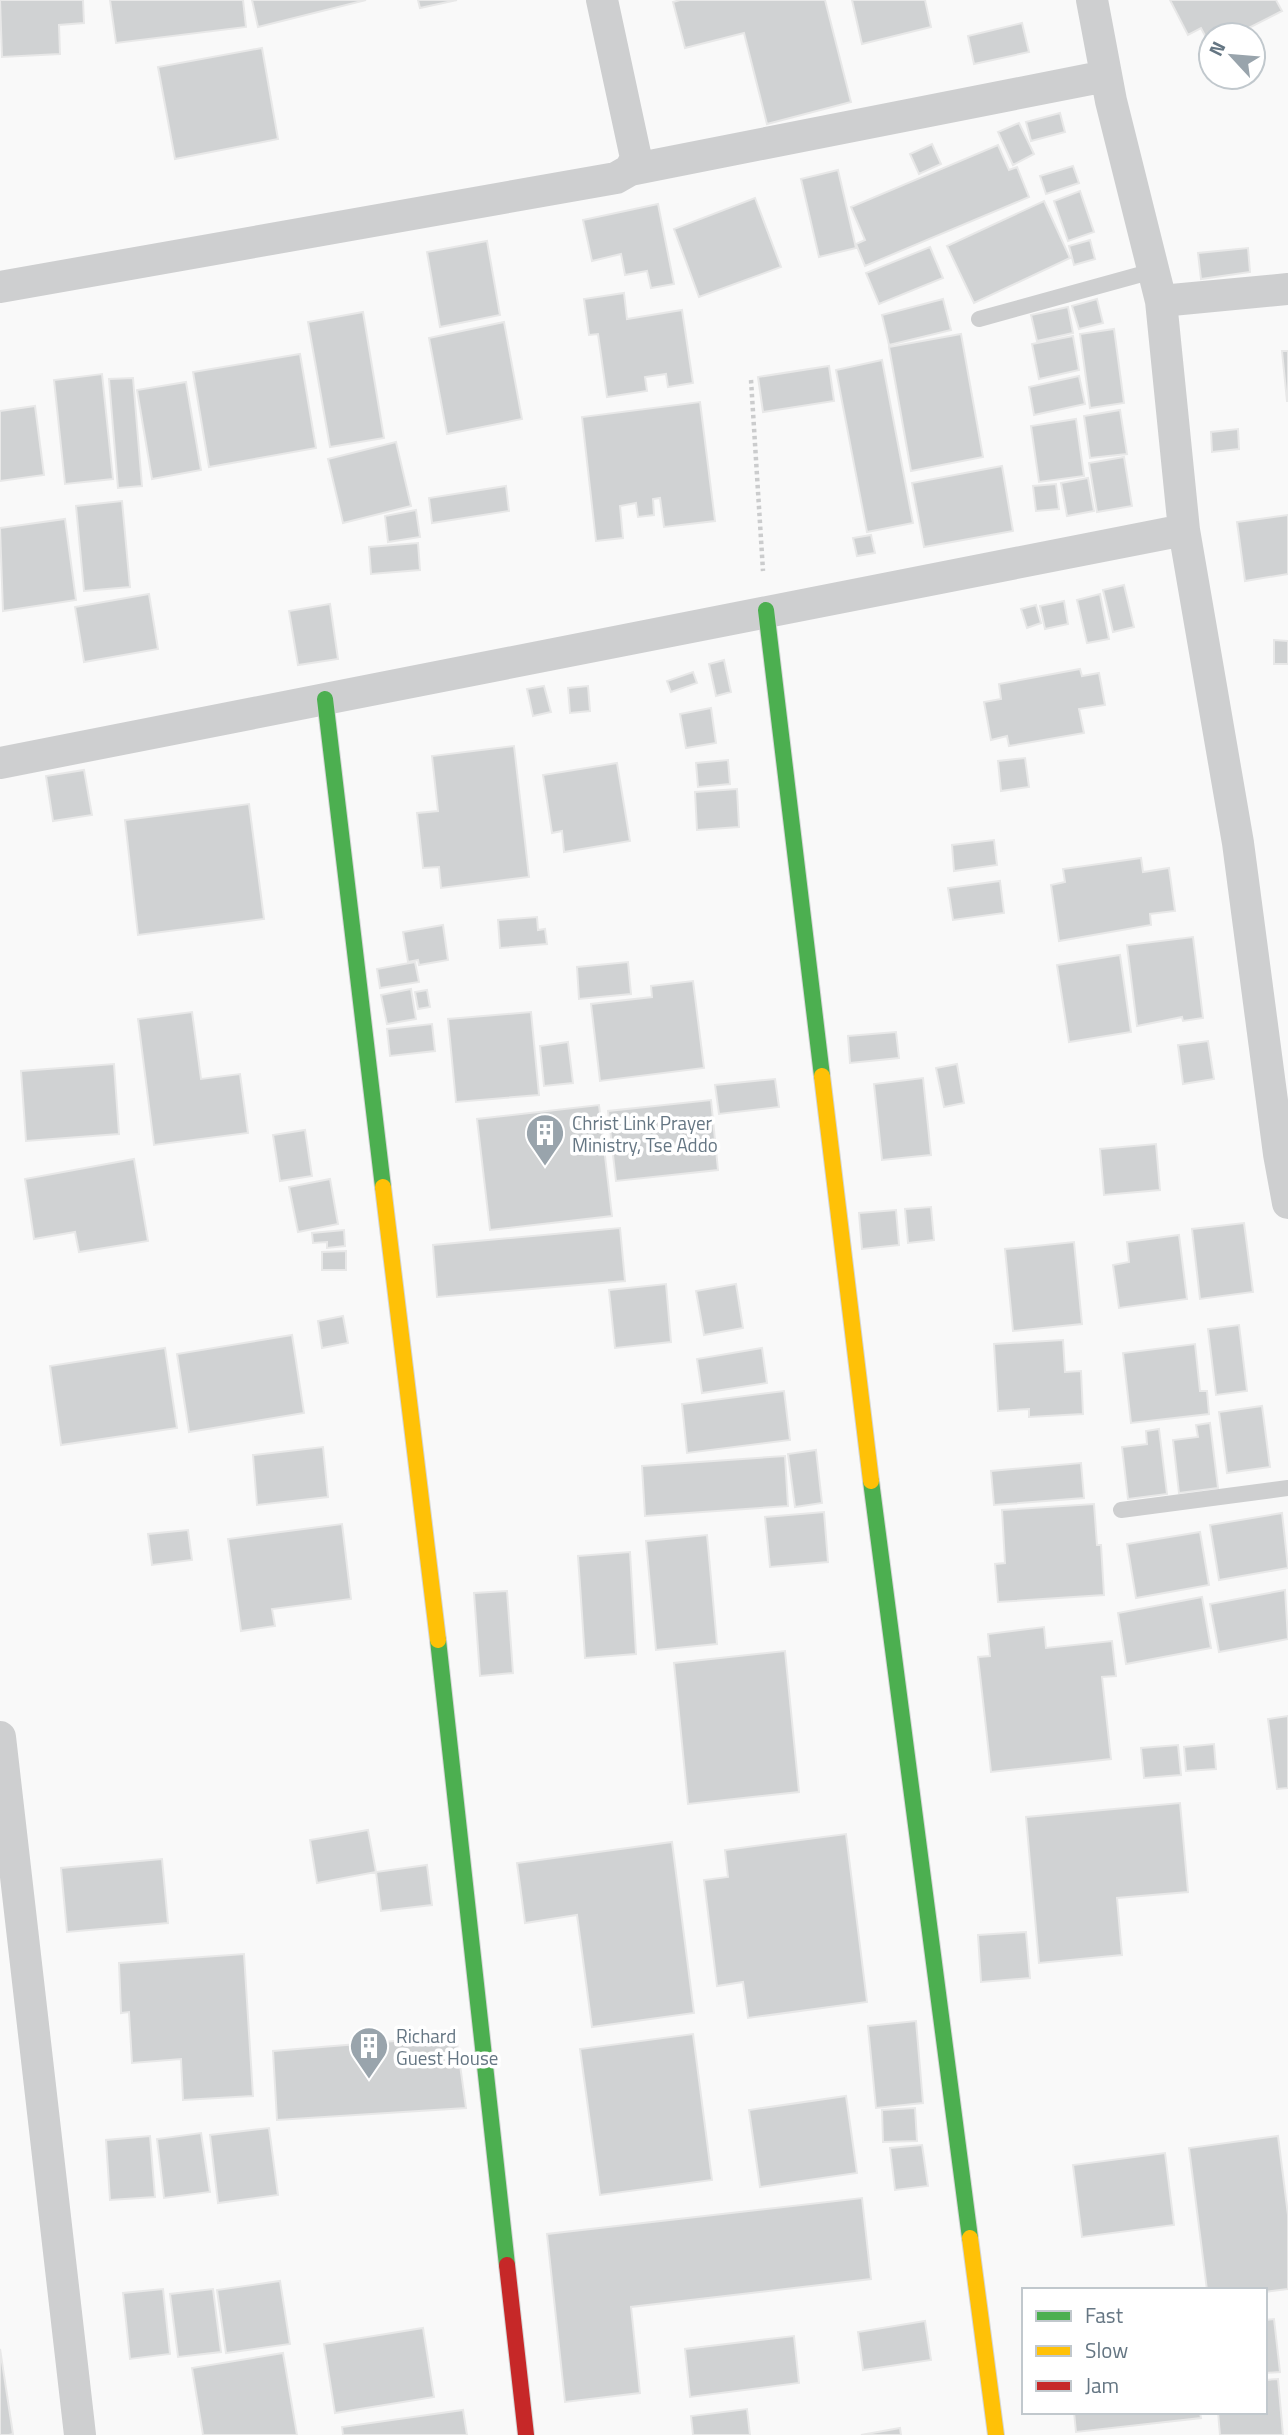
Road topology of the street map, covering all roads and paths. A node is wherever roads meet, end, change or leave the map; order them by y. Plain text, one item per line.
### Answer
1 (602, 0) edge
2 (1092, 0) edge
3 (1106, 76) junction
4 (630, 170) junction
5 (1153, 271) junction
6 (0, 287) edge
7 (1288, 289) edge
8 (1161, 301) junction
9 (979, 319) dead end
10 (751, 380) dead end
11 (1184, 530) junction
12 (766, 610) junction
13 (325, 699) junction
14 (0, 763) edge
15 (1283, 1153) edge
16 (1288, 1203) edge
17 (1288, 1488) edge
18 (1121, 1510) dead end
19 (0, 1737) edge
20 (80, 2435) edge
21 (526, 2435) edge
22 (996, 2435) edge

1 - 4 street
2 - 3 street
3 - 4 street
3 - 5 street
4 - 6 street
5 - 8 street
5 - 9 lane
7 - 8 street
8 - 11 street
10 - 12 path
11 - 12 street
11 - 15 street
12 - 13 street
12 - 22 street
13 - 14 street
13 - 21 street
15 - 16 street
17 - 18 lane
19 - 20 street

